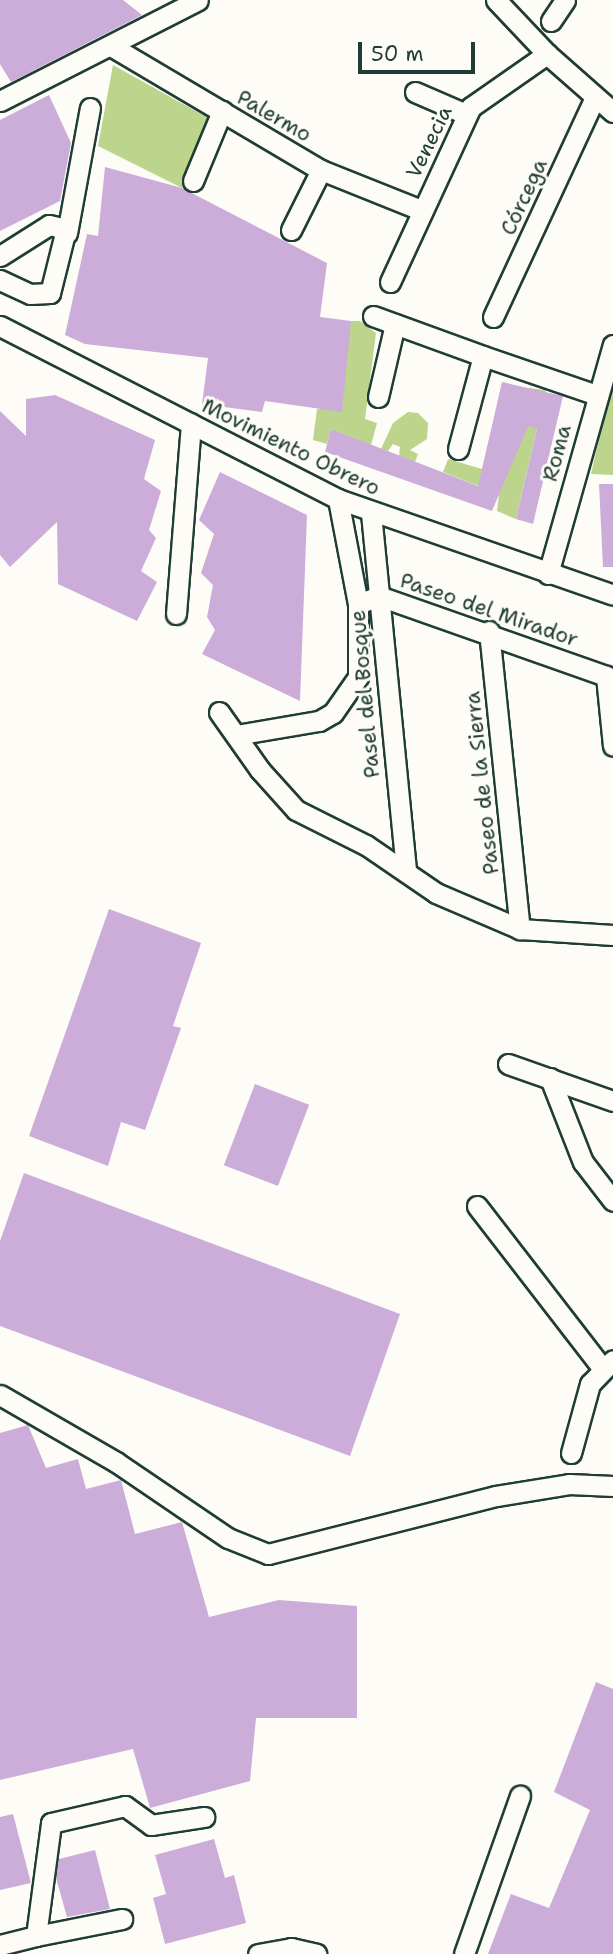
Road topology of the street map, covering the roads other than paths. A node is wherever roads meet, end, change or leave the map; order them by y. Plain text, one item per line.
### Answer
1 (198, 0) edge
2 (496, 0) edge
3 (565, 0) edge
4 (551, 21) dead end
5 (111, 46) junction
6 (547, 54) junction
7 (415, 92) dead end
8 (595, 97) junction
9 (0, 101) edge
10 (90, 108) dead end
11 (222, 111) junction
12 (613, 112) edge
13 (466, 114) junction
14 (320, 170) junction
15 (193, 181) dead end
16 (421, 210) junction
17 (291, 230) dead end
18 (67, 233) junction
19 (0, 256) edge
20 (0, 280) edge
21 (390, 282) dead end
22 (373, 316) dead end
23 (493, 317) dead end
24 (396, 324) junction
25 (0, 326) edge
26 (613, 345) edge
27 (483, 356) junction
28 (597, 395) junction
29 (378, 397) dead end
30 (191, 424) junction
31 (458, 449) dead end
32 (338, 499) junction
33 (371, 513) junction
34 (548, 574) junction
35 (379, 596) junction
36 (613, 596) edge
37 (358, 604) junction
38 (176, 614) dead end
39 (489, 631) junction
40 (358, 677) junction
41 (383, 679) junction
42 (219, 712) dead end
43 (236, 734) junction
44 (613, 746) edge
45 (406, 872) junction
46 (520, 929) junction
47 (613, 935) edge
48 (508, 1064) dead end
49 (550, 1078) junction
50 (613, 1101) edge
51 (613, 1201) edge
52 (477, 1206) dead end
53 (607, 1364) edge
54 (0, 1395) edge
55 (571, 1453) dead end
56 (613, 1486) edge
57 (520, 1796) dead end
58 (204, 1817) dead end
59 (122, 1919) dead end
60 (36, 1936) junction
61 (0, 1945) edge
62 (258, 1954) edge
63 (316, 1954) edge
64 (464, 1954) edge

1 - 5 street
2 - 6 street
3 - 4 street
5 - 9 street
5 - 11 street, Palermo
6 - 8 street
6 - 13 street, Venecia
7 - 13 street
8 - 12 street
8 - 23 street, Córcega
10 - 18 street
11 - 14 street, Palermo
11 - 15 street
13 - 16 street, Venecia
14 - 16 street, Palermo
14 - 17 street
16 - 21 street, Venecia
18 - 19 street
18 - 20 street
22 - 24 street
24 - 27 street
24 - 29 street
25 - 30 street, Movimiento Obrero
26 - 28 street, Roma
27 - 28 street
27 - 31 street
28 - 34 street, Roma
30 - 32 street, Movimiento Obrero
30 - 38 street
32 - 33 street, Movimiento Obrero
32 - 37 street
33 - 34 street, Movimiento Obrero
33 - 35 street, Pasel del Bosque
34 - 36 street, Movimiento Obrero
35 - 37 street, Paseo del Mirador
35 - 39 street, Paseo del Mirador
35 - 41 street, Pasel del Bosque
37 - 40 street
39 - 44 street, Paseo del Mirador
39 - 46 street, Paseo de la Sierra
40 - 41 street
40 - 43 street
41 - 45 street, Pasel del Bosque
42 - 43 street
43 - 45 street
45 - 46 street
46 - 47 street
48 - 49 street
49 - 50 street
49 - 51 street
52 - 53 street
53 - 55 street
54 - 56 street
57 - 64 street
58 - 60 street
59 - 60 street
60 - 61 street
62 - 63 street

